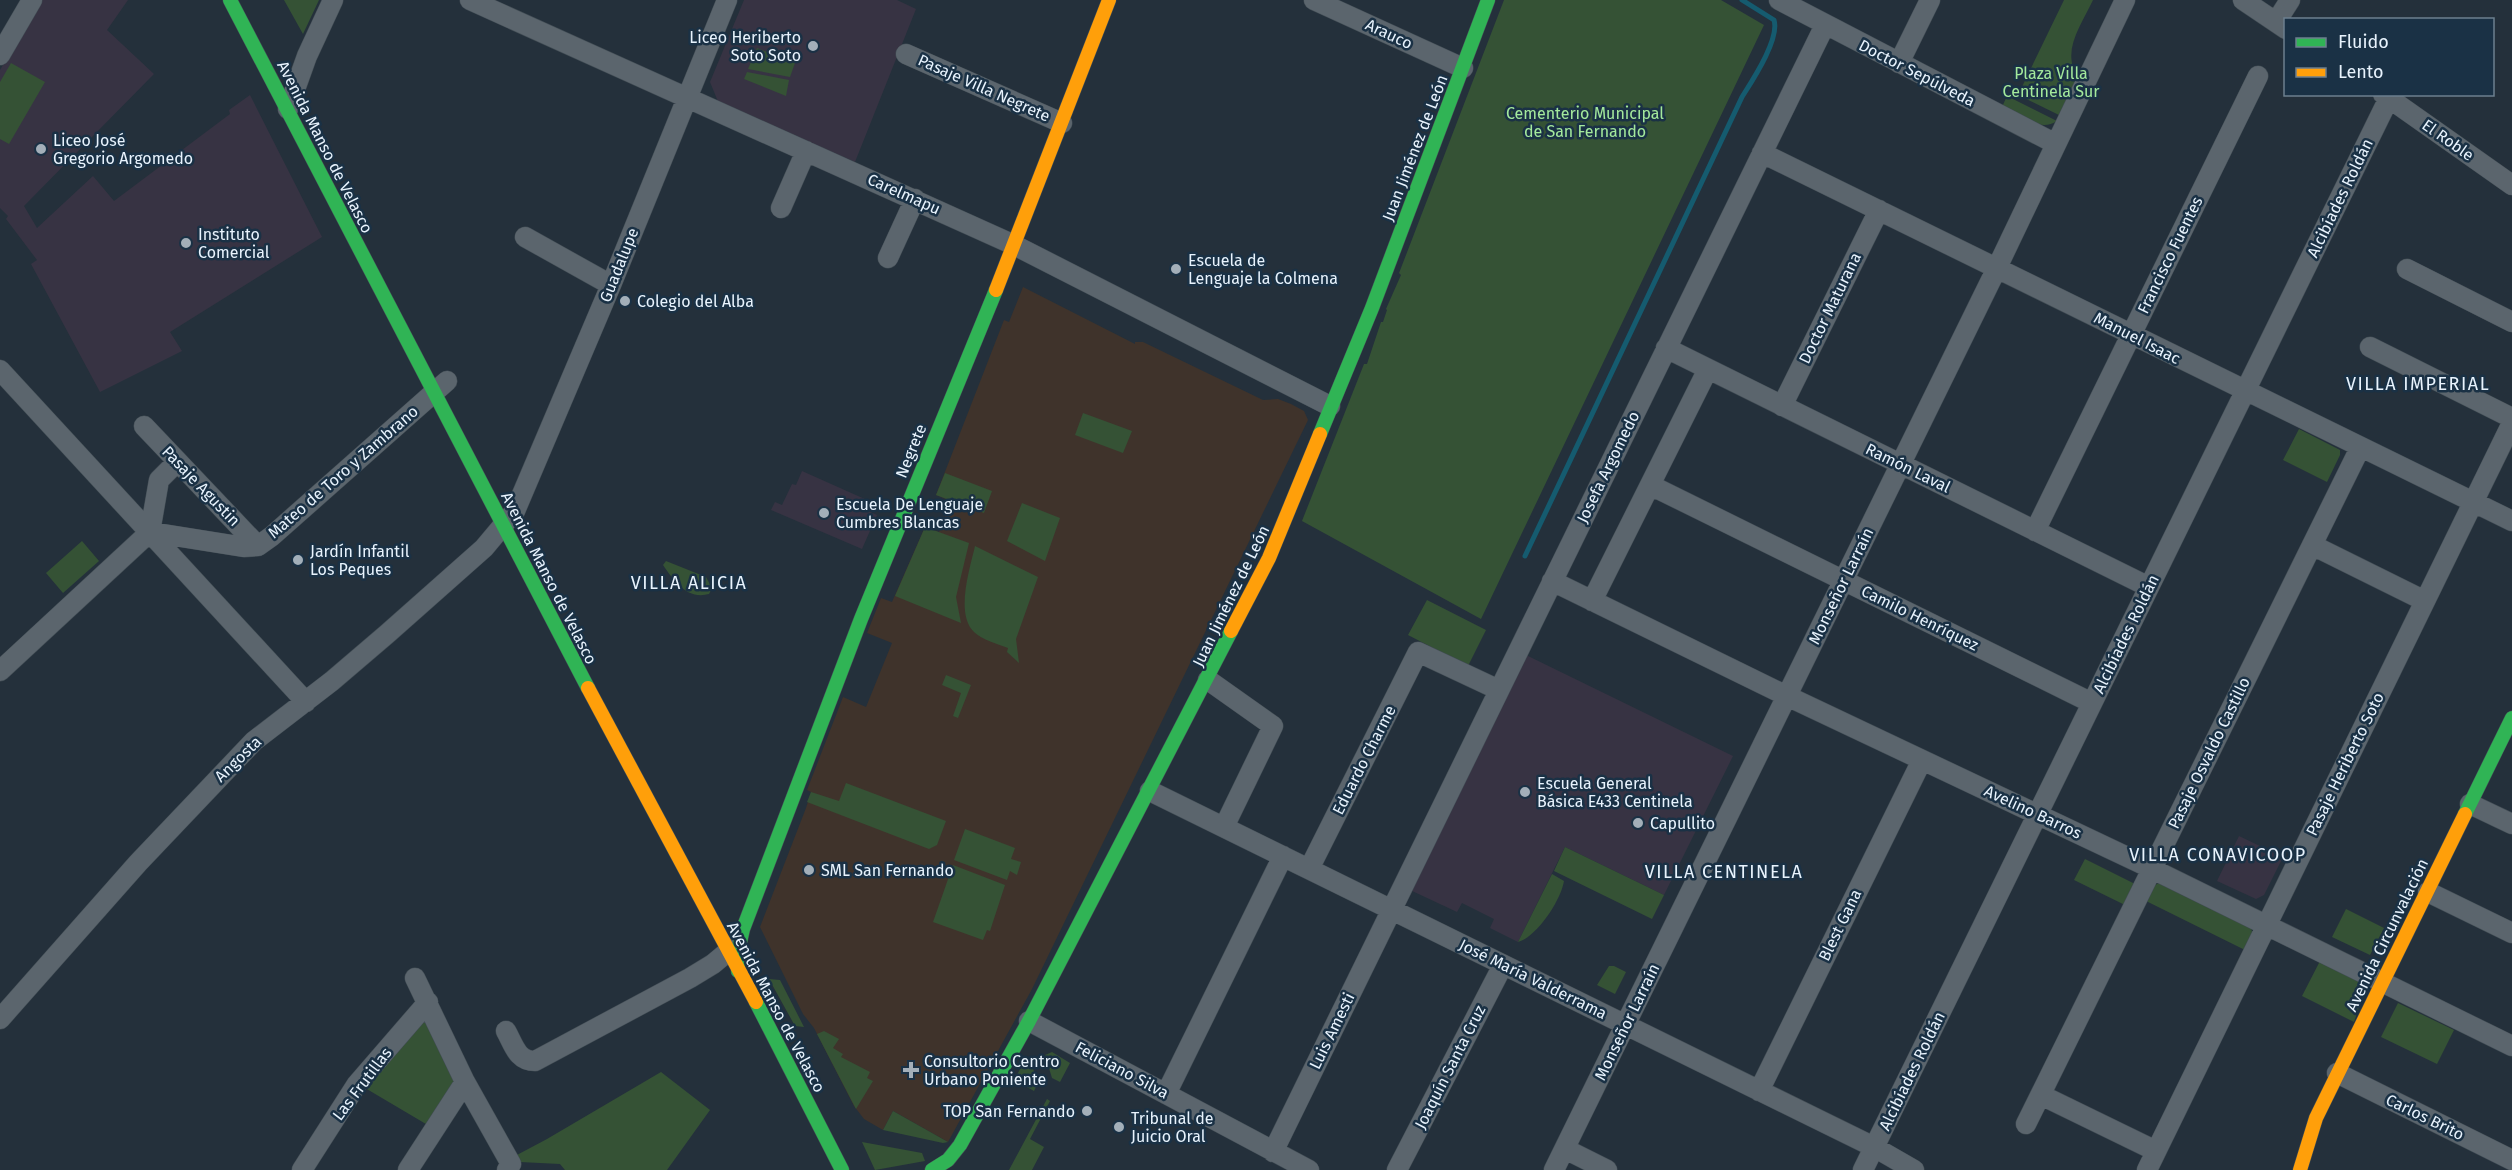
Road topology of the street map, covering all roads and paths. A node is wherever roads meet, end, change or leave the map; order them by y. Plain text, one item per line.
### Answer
1 (32, 0) edge
2 (230, 0) edge
3 (333, 0) edge
4 (470, 0) edge
5 (727, 0) edge
6 (1109, 0) edge
7 (1314, 0) edge
8 (1488, 0) edge
9 (1781, 0) edge
10 (1930, 0) edge
11 (2125, 0) edge
12 (2243, 0) edge
13 (2290, 0) edge
14 (1825, 25) junction
15 (2281, 26) edge
16 (906, 54) dead end
17 (0, 55) edge
18 (1899, 63) junction
19 (1462, 68) junction
20 (2258, 76) dead end
21 (2386, 96) edge
22 (688, 98) junction
23 (297, 109) junction
24 (1062, 123) junction
25 (2056, 144) junction
26 (806, 151) junction
27 (1761, 153) junction
28 (2512, 185) edge
29 (915, 198) junction
30 (780, 208) dead end
31 (1879, 210) junction
32 (525, 237) dead end
33 (1014, 245) junction
34 (888, 258) dead end
35 (1997, 268) junction
36 (2407, 269) dead end
37 (611, 285) junction
38 (2512, 322) edge
39 (2131, 335) junction
40 (2370, 347) dead end
41 (1666, 348) junction
42 (1708, 369) junction
43 (0, 370) edge
44 (444, 384) junction
45 (2244, 391) junction
46 (1330, 406) junction
47 (1782, 406) junction
48 (2512, 418) edge
49 (2512, 423) edge
50 (144, 426) dead end
51 (2360, 448) junction
52 (177, 462) junction
53 (1900, 464) junction
54 (1650, 485) junction
55 (505, 491) dead end
56 (2474, 502) junction
57 (513, 520) junction
58 (2512, 521) edge
59 (2035, 531) junction
60 (150, 532) junction
61 (2312, 545) junction
62 (258, 546) junction
63 (1843, 580) junction
64 (1552, 581) junction
65 (2149, 587) junction
66 (1592, 601) junction
67 (2425, 601) junction
68 (0, 671) edge
69 (1208, 680) junction
70 (1499, 690) junction
71 (1787, 696) junction
72 (306, 702) junction
73 (2092, 703) junction
74 (2512, 718) edge
75 (1922, 760) junction
76 (1150, 791) junction
77 (2470, 804) junction
78 (2038, 814) junction
79 (2512, 824) edge
80 (1224, 827) junction
81 (1283, 856) junction
82 (1309, 869) junction
83 (2152, 869) junction
84 (2428, 892) junction
85 (1392, 910) junction
86 (2267, 926) junction
87 (737, 930) junction
88 (2512, 933) edge
89 (1503, 964) junction
90 (738, 971) joint
91 (415, 978) dead end
92 (2383, 983) junction
93 (428, 1002) junction
94 (0, 1019) edge
95 (1029, 1021) junction
96 (1626, 1025) junction
97 (506, 1031) dead end
98 (2512, 1046) edge
99 (2337, 1073) junction
100 (465, 1082) junction
101 (1759, 1091) junction
102 (1166, 1094) junction
103 (2041, 1095) junction
104 (2026, 1124) dead end
105 (1874, 1147) junction
106 (1565, 1149) junction
107 (2156, 1151) junction
108 (2512, 1160) edge
109 (1283, 1161) edge
110 (509, 1167) edge
111 (302, 1170) edge
112 (408, 1170) edge
113 (842, 1170) edge
114 (853, 1170) edge
115 (932, 1170) edge
116 (1309, 1170) edge
117 (1397, 1170) edge
118 (1554, 1170) edge
119 (1606, 1170) edge
120 (1863, 1170) edge
121 (1914, 1170) edge
122 (2147, 1170) edge
123 (2300, 1170) edge

1 - 17 street
2 - 23 main road, Avenida Manso de Velasco
3 - 23 street
4 - 22 street, Carelmapu
5 - 22 street, Guadalupe
6 - 24 main road, Negrete
7 - 19 street, Arauco
8 - 19 main road, Juan Jiménez de León
9 - 14 street, Doctor Sepúlveda
10 - 18 street
11 - 25 street, Monseñor Larraín
12 - 15 street
13 - 15 street
14 - 18 street, Doctor Sepúlveda
14 - 27 street, Josefa Argomedo
16 - 24 street, Pasaje Villa Negrete
18 - 25 street, Doctor Sepúlveda
19 - 46 main road, Juan Jiménez de León
20 - 39 street, Francisco Fuentes
21 - 28 street, El Roble
21 - 45 street, Alcibíades Roldán
22 - 26 street, Carelmapu
22 - 37 street, Guadalupe
23 - 44 main road, Avenida Manso de Velasco
24 - 33 main road, Negrete
25 - 35 street, Monseñor Larraín
26 - 29 street, Carelmapu
26 - 30 street
27 - 31 street, Manuel Isaac
27 - 41 street, Josefa Argomedo
29 - 33 street, Carelmapu
29 - 34 street
31 - 35 street, Manuel Isaac
31 - 47 street, Doctor Maturana
32 - 37 street
33 - 46 street, Carelmapu
33 - 87 main road, Negrete
35 - 39 street, Manuel Isaac
35 - 53 street, Monseñor Larraín
36 - 38 street
37 - 57 street, Guadalupe
39 - 45 street, Manuel Isaac
39 - 59 street, Francisco Fuentes
40 - 48 street
41 - 42 street, Ramón Laval
41 - 64 street, Josefa Argomedo
42 - 47 street, Ramón Laval
42 - 54 street
43 - 60 street
44 - 57 main road, Avenida Manso de Velasco
44 - 62 street, Mateo de Toro y Zambrano
45 - 51 street, Manuel Isaac
45 - 65 street, Alcibíades Roldán
46 - 69 main road, Juan Jiménez de León
47 - 53 street, Ramón Laval
49 - 56 street, Pasaje Heriberto Soto
50 - 52 street, Pasaje Agustin
51 - 56 street, Manuel Isaac
51 - 61 street, Pasaje Osvaldo Castillo
52 - 60 street
52 - 62 street, Pasaje Agustin
53 - 59 street, Ramón Laval
53 - 63 street, Monseñor Larraín
54 - 63 street, Camilo Henríquez
54 - 66 street
55 - 57 main road, Avenida Manso de Velasco
56 - 58 street, Manuel Isaac
56 - 67 street, Pasaje Heriberto Soto
57 - 72 street, Angosta
57 - 87 main road, Avenida Manso de Velasco
59 - 65 street, Ramón Laval
60 - 62 street, Mateo de Toro y Zambrano
60 - 68 street
60 - 72 street
61 - 67 street
61 - 83 street, Pasaje Osvaldo Castillo
63 - 71 street, Monseñor Larraín
63 - 73 street, Camilo Henríquez
64 - 66 street, Avelino Barros
64 - 70 street, Josefa Argomedo
65 - 73 street, Alcibíades Roldán
66 - 71 street, Avelino Barros
67 - 86 street, Pasaje Heriberto Soto
69 - 76 main road, Juan Jiménez de León
69 - 80 street
70 - 82 street, Eduardo Charme
70 - 85 street, Josefa Argomedo
71 - 75 street, Avelino Barros
71 - 96 street, Monseñor Larraín
72 - 94 street, Angosta
73 - 78 street, Alcibíades Roldán
74 - 77 main road, Avenida Circunvalación
75 - 78 street, Avelino Barros
75 - 101 street, Blest Gana
76 - 80 street, José María Valderrama
76 - 95 main road, Juan Jiménez de León
77 - 79 street
77 - 84 main road, Avenida Circunvalación
78 - 83 street, Avelino Barros
78 - 105 street, Alcibíades Roldán
80 - 81 street, José María Valderrama
81 - 82 street, José María Valderrama
81 - 102 street
82 - 85 street, José María Valderrama
83 - 86 street, Avelino Barros
83 - 103 street, Pasaje Osvaldo Castillo
84 - 88 street
84 - 92 main road, Avenida Circunvalación
85 - 89 street, José María Valderrama
85 - 109 street, Luis Amesti
86 - 92 street, Avelino Barros
86 - 107 street, Pasaje Heriberto Soto
87 - 90 main road, Negrete
87 - 97 street
87 - 114 main road, Avenida Manso de Velasco
89 - 96 street, José María Valderrama
89 - 117 street, Joaquín Santa Cruz
90 - 113 main road, Avenida Manso de Velasco
91 - 93 street
92 - 98 street, Avelino Barros
92 - 99 main road, Avenida Circunvalación
93 - 100 street
93 - 111 street, Las Frutillas
95 - 102 street, Feliciano Silva
95 - 115 main road, Juan Jiménez de León
96 - 101 street, José María Valderrama
96 - 106 street, Monseñor Larraín
99 - 108 street, Carlos Brito
99 - 123 main road, Avenida Circunvalación
100 - 110 street
100 - 112 street
101 - 105 street, José María Valderrama
102 - 109 street, Feliciano Silva
103 - 104 street, Pasaje Osvaldo Castillo
103 - 107 street
105 - 120 street, Alcibíades Roldán
105 - 121 street, José María Valderrama
106 - 118 street, Monseñor Larraín
106 - 119 street
107 - 122 street, Pasaje Heriberto Soto
109 - 116 street, Feliciano Silva

